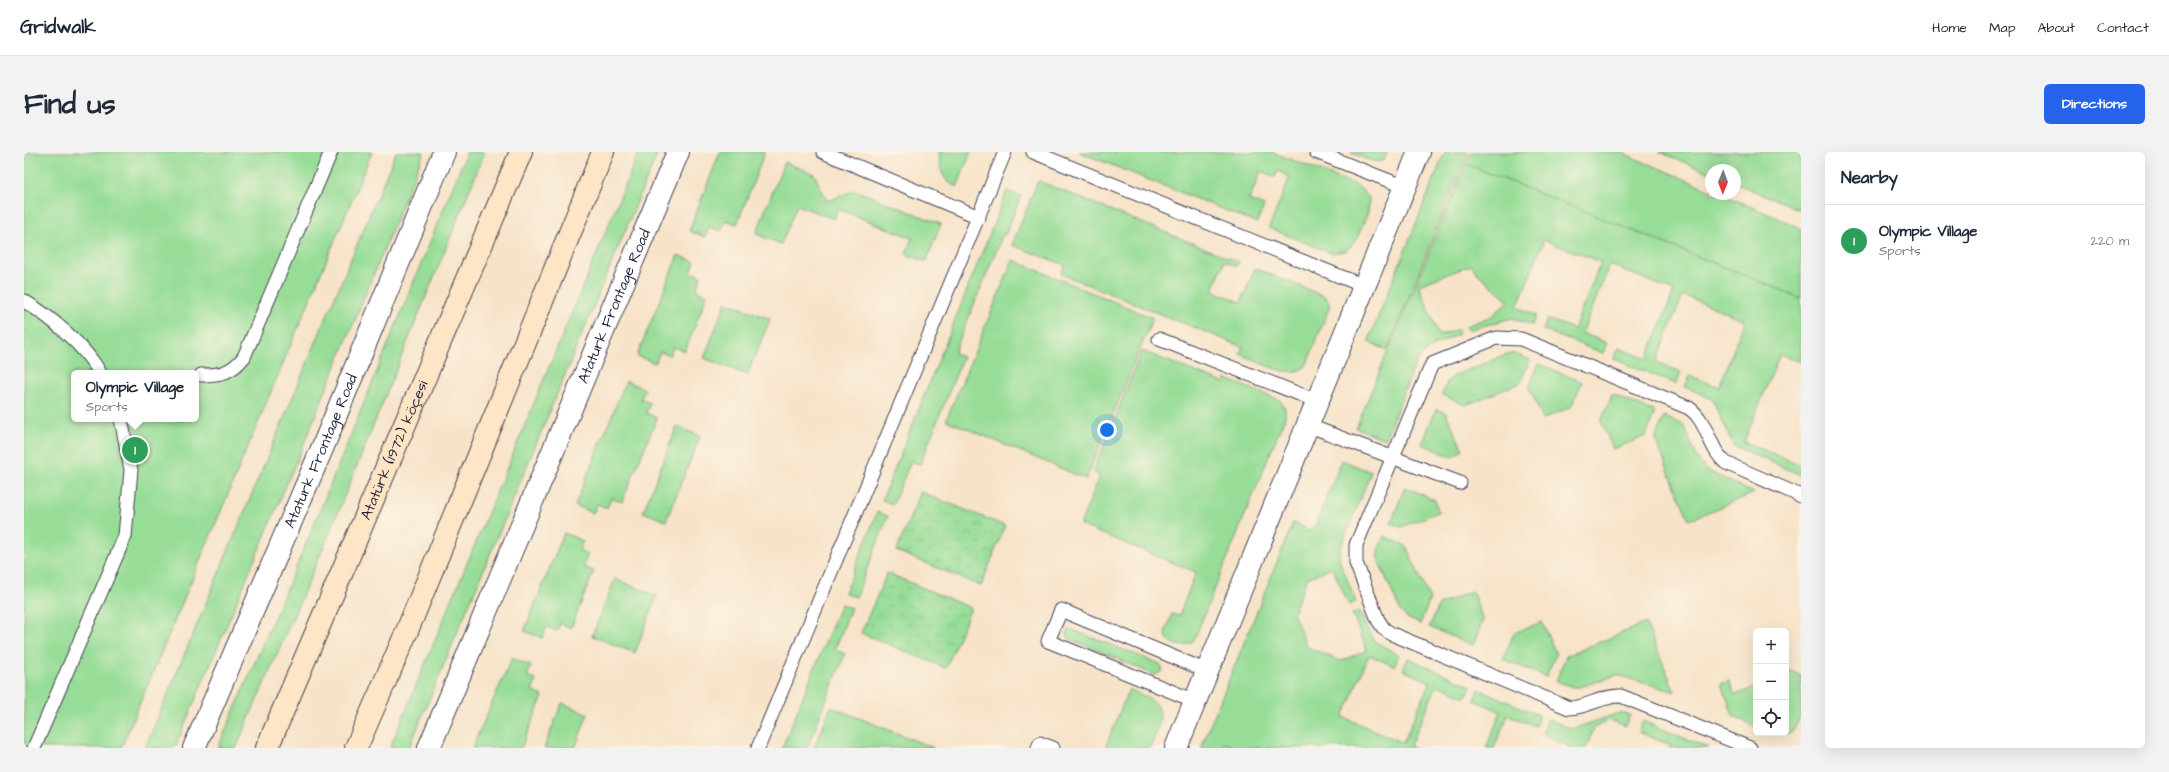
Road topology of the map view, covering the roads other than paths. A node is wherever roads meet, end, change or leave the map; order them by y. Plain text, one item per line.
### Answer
1 (331, 152) edge
2 (444, 152) edge
3 (521, 152) edge
4 (603, 152) edge
5 (678, 152) edge
6 (823, 152) edge
7 (1005, 152) edge
8 (1033, 152) edge
9 (1316, 152) edge
10 (1419, 152) edge
11 (1405, 187) junction
12 (979, 218) junction
13 (1364, 286) junction
14 (24, 301) edge
15 (1159, 339) dead end
16 (98, 370) edge
17 (201, 374) dead end
18 (1317, 401) junction
19 (122, 422) edge
20 (1307, 425) junction
21 (1392, 458) junction
22 (1460, 483) dead end
23 (1801, 496) edge
24 (1207, 671) junction
25 (1195, 701) junction
26 (34, 748) edge
27 (194, 748) edge
28 (267, 748) edge
29 (356, 748) edge
30 (429, 748) edge
31 (758, 748) edge
32 (1038, 748) edge
33 (1053, 748) edge
34 (1176, 748) edge
35 (1750, 748) edge

1 - 17 lane
2 - 27 street, Ataturk Frontage Road
3 - 28 main road, Atatürk (1972) köçesi
4 - 29 main road
5 - 30 street, Ataturk Frontage Road
6 - 12 lane
7 - 12 lane
8 - 13 lane
9 - 11 lane
10 - 11 street
11 - 13 street
12 - 31 lane
13 - 18 street
14 - 16 lane
15 - 18 lane
18 - 20 street
19 - 26 lane
20 - 21 lane
20 - 24 street
21 - 22 lane
21 - 23 lane
21 - 35 lane
24 - 25 street
24 - 25 lane
25 - 34 street
32 - 33 lane

